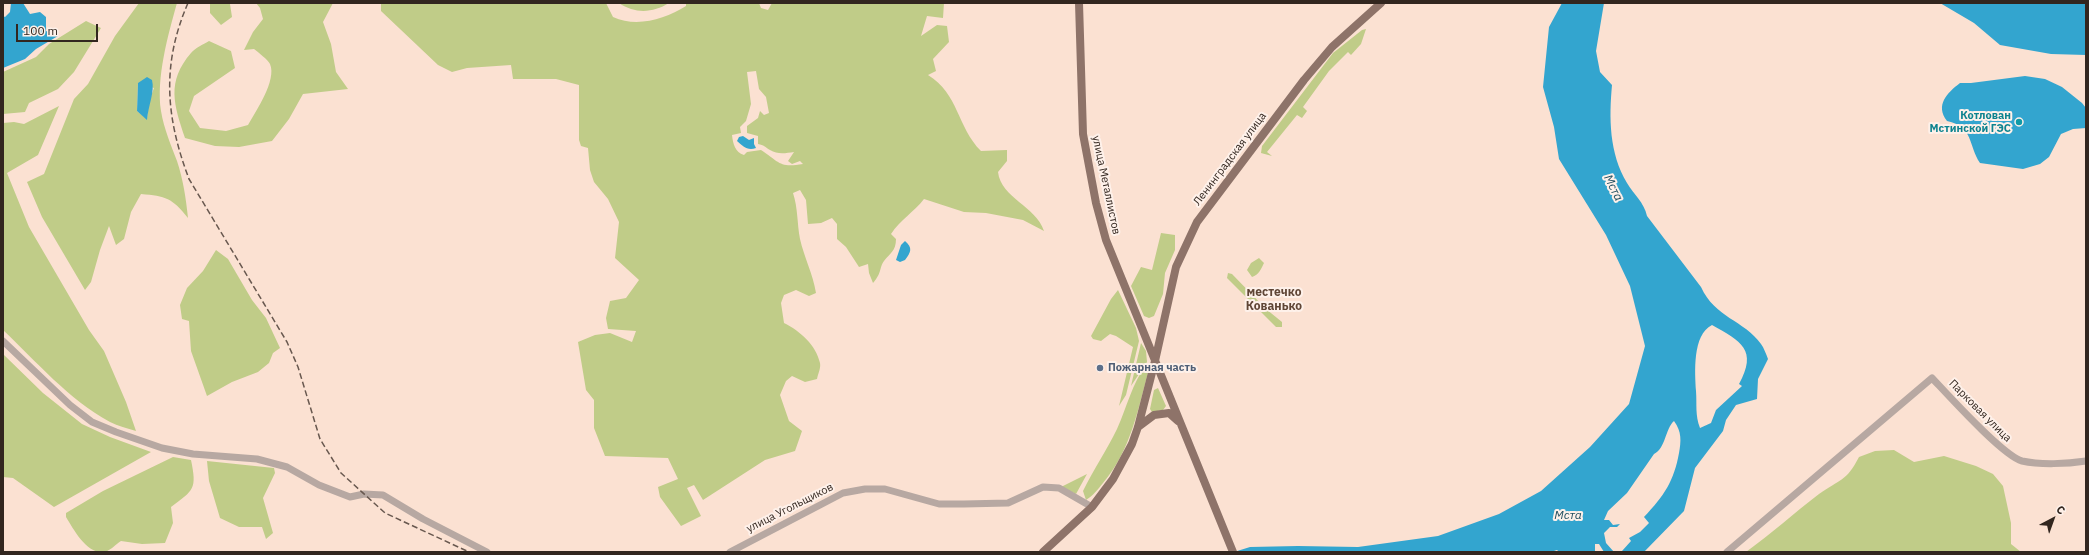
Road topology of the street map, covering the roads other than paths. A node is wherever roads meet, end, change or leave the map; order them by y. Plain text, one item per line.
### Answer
1 (1079, 3) edge
2 (1381, 3) edge
3 (3, 341) edge
4 (1155, 361) junction
5 (1180, 422) junction
6 (1138, 427) junction
7 (2086, 461) edge
8 (1092, 507) junction
9 (487, 552) edge
10 (730, 552) edge
11 (1043, 552) edge
12 (1233, 552) edge
13 (1727, 552) edge

1 - 4 main road, улица Металлистов
2 - 4 main road, Ленинградская улица
3 - 9 street
4 - 5 main road, улица Металлистов
4 - 6 main road, Ленинградская улица
5 - 6 main road
5 - 12 main road, улица Металлистов
6 - 8 main road, Ленинградская улица
7 - 13 street, Парковая улица
8 - 10 street, улица Угольщиков
8 - 11 main road, Ленинградская улица

